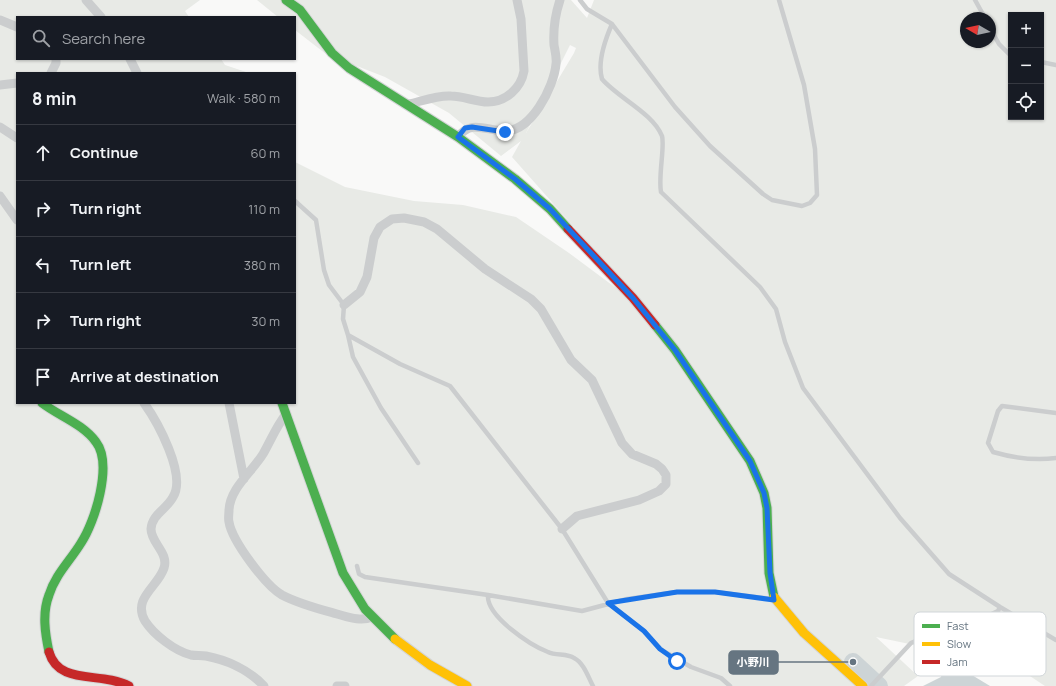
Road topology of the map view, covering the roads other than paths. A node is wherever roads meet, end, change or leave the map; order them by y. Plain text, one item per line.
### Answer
1 (86, 0) edge
2 (286, 0) edge
3 (518, 0) edge
4 (560, 0) edge
5 (580, 0) edge
6 (779, 0) edge
7 (974, 0) edge
8 (981, 12) edge
9 (100, 16) edge
10 (0, 20) edge
11 (612, 24) junction
12 (16, 27) edge
13 (996, 39) edge
14 (1008, 55) edge
15 (56, 60) edge
16 (130, 60) edge
17 (1044, 63) edge
18 (1056, 65) edge
19 (52, 72) edge
20 (136, 72) edge
21 (16, 83) edge
22 (0, 85) edge
23 (409, 104) junction
24 (0, 127) edge
25 (16, 137) edge
26 (458, 137) junction
27 (0, 196) edge
28 (296, 201) edge
29 (16, 219) edge
30 (344, 306) junction
31 (348, 335) junction
32 (43, 404) edge
33 (145, 404) edge
34 (229, 404) edge
35 (282, 404) edge
36 (1056, 413) edge
37 (286, 414) junction
38 (1056, 458) edge
39 (418, 463) dead end
40 (244, 479) junction
41 (562, 529) junction
42 (357, 566) dead end
43 (488, 595) junction
44 (774, 600) junction
45 (608, 603) junction
46 (1000, 607) junction
47 (996, 612) edge
48 (1008, 612) edge
49 (372, 617) junction
50 (1046, 634) edge
51 (1056, 640) edge
52 (914, 642) edge
53 (129, 686) edge
54 (264, 686) edge
55 (337, 686) edge
56 (346, 686) edge
57 (467, 686) edge
58 (593, 686) edge
59 (730, 686) edge
60 (863, 686) edge
61 (871, 686) edge

1 - 9 street
2 - 23 street
3 - 23 street
4 - 26 street
5 - 11 lane
6 - 11 lane
7 - 8 lane
10 - 12 street
11 - 46 lane
13 - 14 lane
15 - 19 street
16 - 20 street
17 - 18 lane
21 - 22 street
23 - 26 street
24 - 25 street
26 - 44 street
27 - 29 street
28 - 30 lane
30 - 31 lane
30 - 41 street
31 - 39 lane
31 - 41 lane
32 - 53 street
33 - 54 street
34 - 40 street
35 - 37 street
36 - 38 lane
37 - 40 street
37 - 49 street
40 - 49 street
41 - 45 lane
42 - 43 lane
43 - 45 lane
43 - 58 lane
44 - 45 lane
44 - 60 street
45 - 59 lane
46 - 47 lane
46 - 48 lane
49 - 57 street
50 - 51 lane
52 - 61 lane
55 - 56 street

